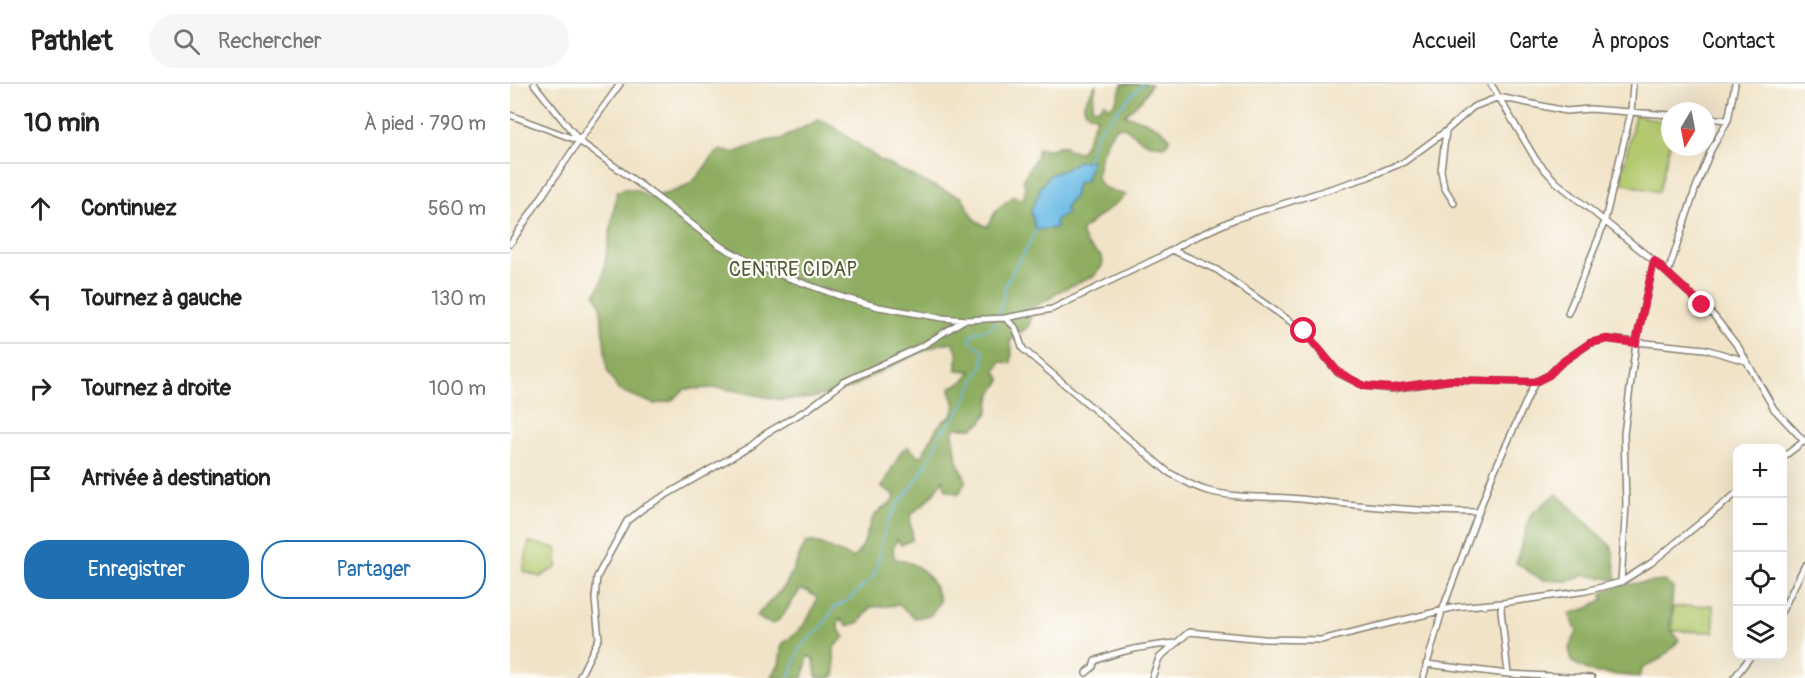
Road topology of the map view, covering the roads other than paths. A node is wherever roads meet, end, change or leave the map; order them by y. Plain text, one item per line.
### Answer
1 (534, 84) edge
2 (620, 84) edge
3 (1491, 84) edge
4 (1633, 84) edge
5 (1735, 84) edge
6 (1499, 97) junction
7 (1632, 112) junction
8 (1661, 114) edge
9 (510, 115) edge
10 (1715, 119) edge
11 (1728, 120) junction
12 (1446, 131) junction
13 (579, 141) junction
14 (1454, 203) dead end
15 (1605, 220) junction
16 (510, 244) edge
17 (1172, 250) junction
18 (1654, 261) junction
19 (1668, 273) junction
20 (1568, 313) dead end
21 (1000, 318) junction
22 (966, 320) junction
23 (1636, 343) junction
24 (1746, 361) junction
25 (1535, 382) junction
26 (1804, 442) edge
27 (1787, 454) edge
28 (1733, 495) edge
29 (1479, 512) junction
30 (1805, 565) edge
31 (1621, 582) junction
32 (1502, 603) junction
33 (1784, 606) edge
34 (1442, 611) junction
35 (1175, 644) junction
36 (1748, 660) edge
37 (1426, 664) junction
38 (1086, 673) dead end
39 (1508, 674) junction
40 (579, 678) edge
41 (1152, 678) edge
42 (1423, 678) edge
43 (1592, 678) edge
44 (1734, 678) edge

1 - 13 street
2 - 13 street
3 - 6 street
4 - 7 street
5 - 11 street
6 - 7 street
6 - 12 street
6 - 15 street
7 - 8 street
7 - 15 street
9 - 13 street
10 - 11 street
11 - 19 street
12 - 14 street
12 - 17 street
13 - 16 street
13 - 22 street
15 - 18 street
15 - 20 street
17 - 21 street
17 - 25 street
18 - 19 street
18 - 23 street
19 - 24 street
21 - 22 street
21 - 29 street
22 - 40 street
23 - 24 street
23 - 25 street
23 - 31 street
24 - 26 street
25 - 29 street
26 - 27 street
28 - 31 street
29 - 34 street
30 - 33 street
31 - 32 street
32 - 34 street
32 - 39 street
34 - 35 street
34 - 37 street
35 - 38 street
35 - 41 street
36 - 44 street
37 - 39 street
37 - 42 street
39 - 43 street

